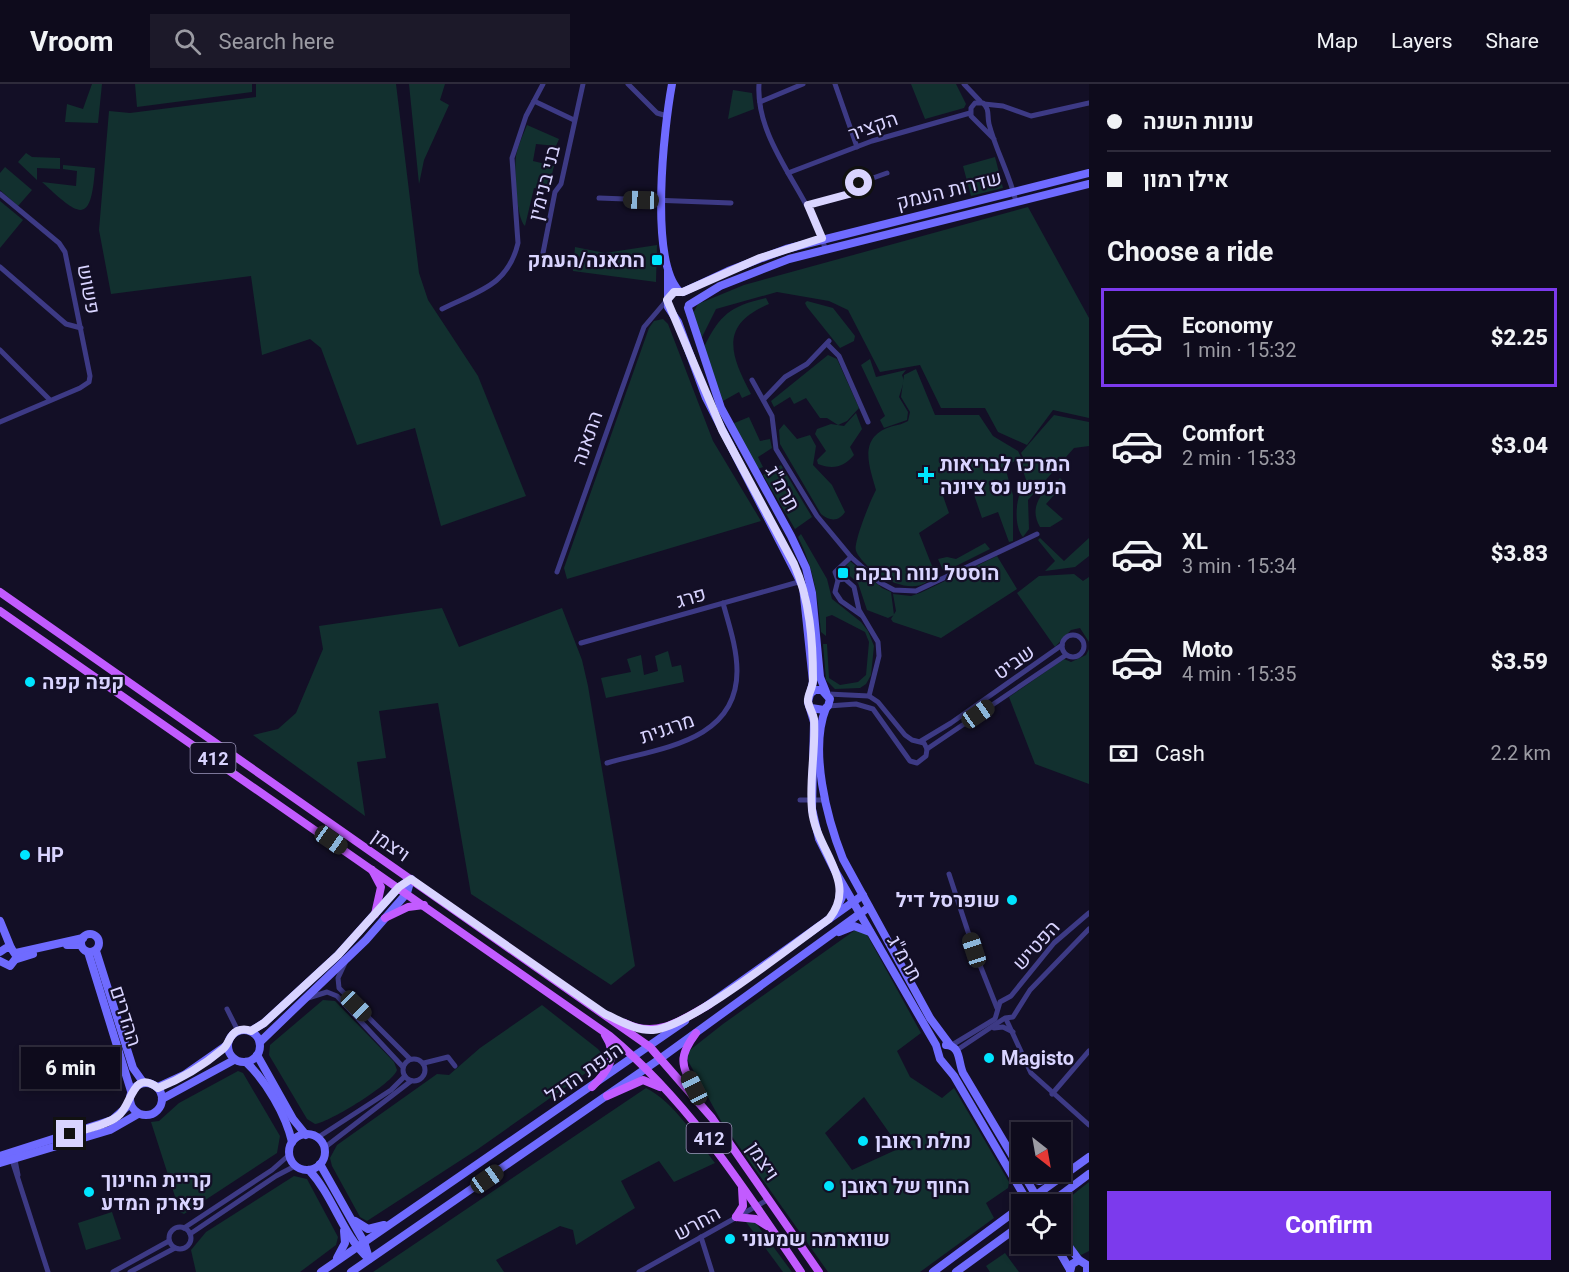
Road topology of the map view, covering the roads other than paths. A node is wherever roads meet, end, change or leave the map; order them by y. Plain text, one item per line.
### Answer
1 (543, 84) edge
2 (583, 84) edge
3 (628, 84) edge
4 (672, 84) edge
5 (759, 84) edge
6 (803, 84) edge
7 (835, 84) edge
8 (966, 87) edge
9 (534, 101) junction
10 (760, 102) junction
11 (983, 103) junction
12 (1089, 103) edge
13 (1000, 105) junction
14 (970, 110) junction
15 (988, 114) junction
16 (667, 116) junction
17 (574, 120) junction
18 (978, 121) junction
19 (994, 139) junction
20 (857, 147) junction
21 (788, 173) junction
22 (887, 173) dead end
23 (1089, 173) edge
24 (1089, 184) edge
25 (1013, 192) junction
26 (0, 194) edge
27 (599, 198) dead end
28 (662, 200) junction
29 (1016, 202) junction
30 (731, 203) dead end
31 (808, 205) junction
32 (822, 238) junction
33 (825, 248) junction
34 (543, 253) dead end
35 (0, 267) edge
36 (668, 271) junction
37 (681, 292) junction
38 (668, 298) junction
39 (688, 306) junction
40 (442, 309) dead end
41 (671, 311) junction
42 (651, 317) junction
43 (81, 328) junction
44 (0, 350) edge
45 (752, 380) dead end
46 (49, 399) junction
47 (764, 399) junction
48 (0, 422) edge
49 (868, 422) dead end
50 (1037, 534) dead end
51 (850, 556) junction
52 (557, 572) dead end
53 (805, 580) junction
54 (838, 580) junction
55 (0, 592) edge
56 (723, 603) junction
57 (0, 611) edge
58 (862, 616) junction
59 (580, 643) dead end
60 (1062, 645) junction
61 (1066, 655) junction
62 (827, 693) junction
63 (810, 694) junction
64 (869, 696) junction
65 (827, 707) junction
66 (811, 708) junction
67 (912, 740) junction
68 (921, 741) junction
69 (927, 749) junction
70 (904, 752) junction
71 (607, 763) dead end
72 (812, 799) junction
73 (800, 800) dead end
74 (824, 800) junction
75 (370, 867) junction
76 (837, 874) junction
77 (949, 874) dead end
78 (411, 879) junction
79 (399, 887) junction
80 (407, 893) junction
81 (863, 895) junction
82 (854, 901) junction
83 (424, 905) junction
84 (869, 907) junction
85 (861, 912) junction
86 (1089, 913) edge
87 (375, 914) junction
88 (385, 918) junction
89 (829, 919) junction
90 (0, 921) edge
91 (1089, 928) edge
92 (872, 934) junction
93 (82, 942) junction
94 (817, 945) junction
95 (92, 951) junction
96 (10, 952) edge
97 (0, 961) edge
98 (345, 963) junction
99 (986, 984) junction
100 (306, 999) junction
101 (1006, 999) junction
102 (710, 1004) junction
103 (1017, 1008) junction
104 (227, 1009) dead end
105 (997, 1011) junction
106 (605, 1014) junction
107 (1005, 1018) junction
108 (599, 1028) junction
109 (992, 1028) junction
110 (238, 1031) junction
111 (251, 1031) junction
112 (1013, 1032) junction
113 (696, 1033) junction
114 (260, 1042) junction
115 (227, 1045) junction
116 (650, 1047) junction
117 (954, 1050) junction
118 (1089, 1051) edge
119 (939, 1052) junction
120 (257, 1055) junction
121 (635, 1057) junction
122 (661, 1058) junction
123 (410, 1059) junction
124 (234, 1060) junction
125 (246, 1062) junction
126 (424, 1063) junction
127 (944, 1063) junction
128 (455, 1066) dead end
129 (403, 1067) junction
130 (647, 1068) junction
131 (405, 1076) junction
132 (411, 1081) junction
133 (143, 1082) junction
134 (592, 1087) junction
135 (158, 1088) junction
136 (131, 1091) junction
137 (1053, 1094) junction
138 (607, 1096) junction
139 (674, 1097) junction
140 (162, 1099) junction
141 (130, 1104) junction
142 (702, 1105) junction
143 (138, 1114) junction
144 (1089, 1125) edge
145 (306, 1134) junction
146 (317, 1138) junction
147 (292, 1142) junction
148 (324, 1148) junction
149 (289, 1155) junction
150 (1011, 1155) edge
151 (0, 1156) edge
152 (13, 1157) junction
153 (1089, 1157) edge
154 (0, 1163) edge
155 (320, 1164) junction
156 (295, 1166) junction
157 (309, 1170) junction
158 (1071, 1170) edge
159 (1011, 1174) edge
160 (1089, 1174) edge
161 (740, 1182) junction
162 (1014, 1182) edge
163 (1055, 1182) edge
164 (1066, 1192) joint
165 (1039, 1194) edge
166 (1063, 1194) edge
167 (769, 1199) junction
168 (756, 1206) junction
169 (347, 1213) junction
170 (1010, 1214) joint
171 (338, 1216) junction
172 (736, 1217) junction
173 (397, 1219) junction
174 (184, 1228) junction
175 (1011, 1232) edge
176 (190, 1234) junction
177 (775, 1234) junction
178 (701, 1237) junction
179 (169, 1241) junction
180 (364, 1242) junction
181 (175, 1248) junction
182 (356, 1248) junction
183 (1071, 1248) edge
184 (1060, 1254) edge
185 (369, 1259) junction
186 (1086, 1266) edge
187 (324, 1270) edge
188 (1070, 1271) edge
189 (47, 1272) edge
190 (113, 1272) edge
191 (130, 1272) edge
192 (351, 1272) edge
193 (639, 1272) edge
194 (712, 1272) edge
195 (801, 1272) edge
196 (819, 1272) edge
197 (933, 1272) edge
198 (956, 1272) edge

1 - 9 street
2 - 17 street, בני בנימין
3 - 16 street
4 - 16 street
5 - 10 street
6 - 10 street
7 - 20 street
8 - 11 street
8 - 14 street
9 - 17 street
9 - 40 street
10 - 21 street
11 - 13 street
11 - 14 street, הקציר
11 - 15 street
12 - 13 street
13 - 15 street
14 - 18 street
14 - 20 street, הקציר
15 - 18 street
15 - 19 street
16 - 28 street
17 - 34 street, בני בנימין
18 - 19 street
19 - 25 street
20 - 21 street, הקציר
21 - 31 street
22 - 31 street
23 - 25 street, שדרות העמק
24 - 29 street, שדרות העמק
25 - 29 street
25 - 32 street, שדרות העמק
26 - 43 street, פשוש
27 - 28 street
28 - 30 street
28 - 36 street
29 - 33 street, שדרות העמק
31 - 32 street
32 - 33 street
32 - 37 street, שדרות העמק
33 - 39 street, שדרות העמק
35 - 43 street
36 - 37 street
36 - 38 street
37 - 38 street
37 - 39 street
38 - 41 street
38 - 42 street, התאנה
39 - 41 street
39 - 53 street, תרמ"ג
41 - 42 street
41 - 53 street, תרמ"ג
42 - 52 street, התאנה
43 - 46 street, פשוש
44 - 46 street
45 - 47 street
46 - 48 street
47 - 49 street
47 - 51 street
50 - 51 street
51 - 54 street
53 - 56 street, פרג
53 - 62 street, תרמ"ג
53 - 63 street, תרמ"ג
54 - 58 street
54 - 58 street
55 - 78 main road, ויצמן / 412
56 - 59 street, פרג
56 - 71 street, מרגנית
57 - 75 main road, ויצמן / 412
58 - 64 street
60 - 61 street
60 - 61 street
60 - 68 street, שביט
61 - 69 street, שביט
62 - 63 street
62 - 64 street
62 - 65 street
63 - 66 street
64 - 67 street
65 - 66 street
65 - 70 street
65 - 74 street, תרמ"ג
66 - 72 street, תרמ"ג
67 - 68 street
67 - 70 street
68 - 69 street
69 - 70 street
72 - 73 street
72 - 74 street
72 - 76 street, תרמ"ג
74 - 81 street, תרמ"ג
75 - 79 main road, ויצמן / 412
75 - 87 main road
76 - 82 street, תרמ"ג
76 - 89 street
77 - 99 street
78 - 79 street
78 - 80 street
78 - 106 main road, ויצמן / 412
79 - 80 main road, ויצמן / 412
79 - 87 street
80 - 83 main road, ויצמן / 412
80 - 88 street
81 - 82 street, הנפת הדגל
81 - 84 street, תרמ"ג
82 - 85 street, תרמ"ג
82 - 89 street, הנפת הדגל
83 - 88 main road
83 - 108 main road, ויצמן / 412
84 - 85 street, הנפת הדגל
84 - 117 street, תרמ"ג
85 - 92 street, תרמ"ג
85 - 94 street, הנפת הדגל
86 - 101 street, הפטיש
87 - 111 street
88 - 98 street
89 - 102 street, הנפת הדגל
90 - 96 street
91 - 103 street, הפטיש
92 - 94 street
92 - 119 street, תרמ"ג
93 - 95 street
93 - 95 street
93 - 96 street
94 - 113 street, הנפת הדגל
95 - 133 street, ההדרים
95 - 136 street, ההדרים
96 - 97 street
98 - 100 street
98 - 123 street
99 - 101 street
99 - 105 street
100 - 114 street
100 - 129 street
101 - 103 street
101 - 105 street
102 - 106 main road
102 - 116 street, הנפת הדגל
103 - 107 street
104 - 110 street
105 - 107 street
105 - 117 street
106 - 116 main road, ויצמן / 412
107 - 109 street
107 - 112 street
108 - 121 main road, ויצמן / 412
108 - 134 main road
109 - 112 street
109 - 117 street
110 - 111 street
110 - 115 street
111 - 114 street
112 - 137 street
113 - 122 street, הנפת הדגל
113 - 142 main road
114 - 120 street
115 - 124 street
115 - 135 street
116 - 121 street, הנפת הדגל
116 - 122 main road, ויצמן / 412
117 - 119 street
117 - 127 street
117 - 150 street, תרמ"ג
118 - 137 street
119 - 127 street, תרמ"ג
120 - 125 street
120 - 145 street
121 - 130 main road, ויצמן / 412
121 - 134 street, הנפת הדגל
122 - 130 street, הנפת הדגל
122 - 142 main road, ויצמן / 412
123 - 126 street
123 - 129 street
124 - 125 street
124 - 140 street
125 - 147 street
126 - 128 street
126 - 132 street
127 - 159 street
129 - 131 street
130 - 138 street, הנפת הדגל
130 - 139 main road, ויצמן / 412
131 - 132 street
131 - 146 street
132 - 148 street
133 - 135 street
133 - 136 street
134 - 173 street, הנפת הדגל
135 - 140 street
136 - 141 street
137 - 144 street
138 - 139 main road
138 - 185 street, הנפת הדגל
139 - 161 main road, ויצמן / 412
140 - 143 street
141 - 143 street
141 - 152 street
142 - 167 main road, ויצמן / 412
143 - 152 street
145 - 146 street
145 - 147 street
146 - 148 street
147 - 149 street
148 - 155 street
149 - 156 street
149 - 174 street
151 - 152 street
152 - 154 street
152 - 189 street
153 - 158 street
155 - 157 street
155 - 169 street
156 - 157 street
156 - 176 street
157 - 171 street
160 - 164 street
161 - 168 main road, ויצמן / 412
161 - 172 main road
162 - 170 street
163 - 165 street
164 - 166 street
167 - 168 street, החרש
167 - 196 main road, ויצמן / 412
168 - 172 street, החרש
168 - 177 main road, ויצמן / 412
169 - 173 street
169 - 180 street
170 - 197 street
171 - 182 street
171 - 187 street
172 - 177 main road
172 - 178 street, החרש
173 - 180 street, הנפת הדגל
174 - 176 street
174 - 179 street
175 - 198 street
176 - 181 street
177 - 195 main road, ויצמן / 412
178 - 193 street, החרש
178 - 194 street
179 - 181 street
179 - 190 street
180 - 182 street, הנפת הדגל
180 - 185 street
181 - 191 street
182 - 185 street
182 - 187 street, הנפת הדגל
183 - 186 street
184 - 188 street
185 - 192 street, הנפת הדגל
186 - 188 street

